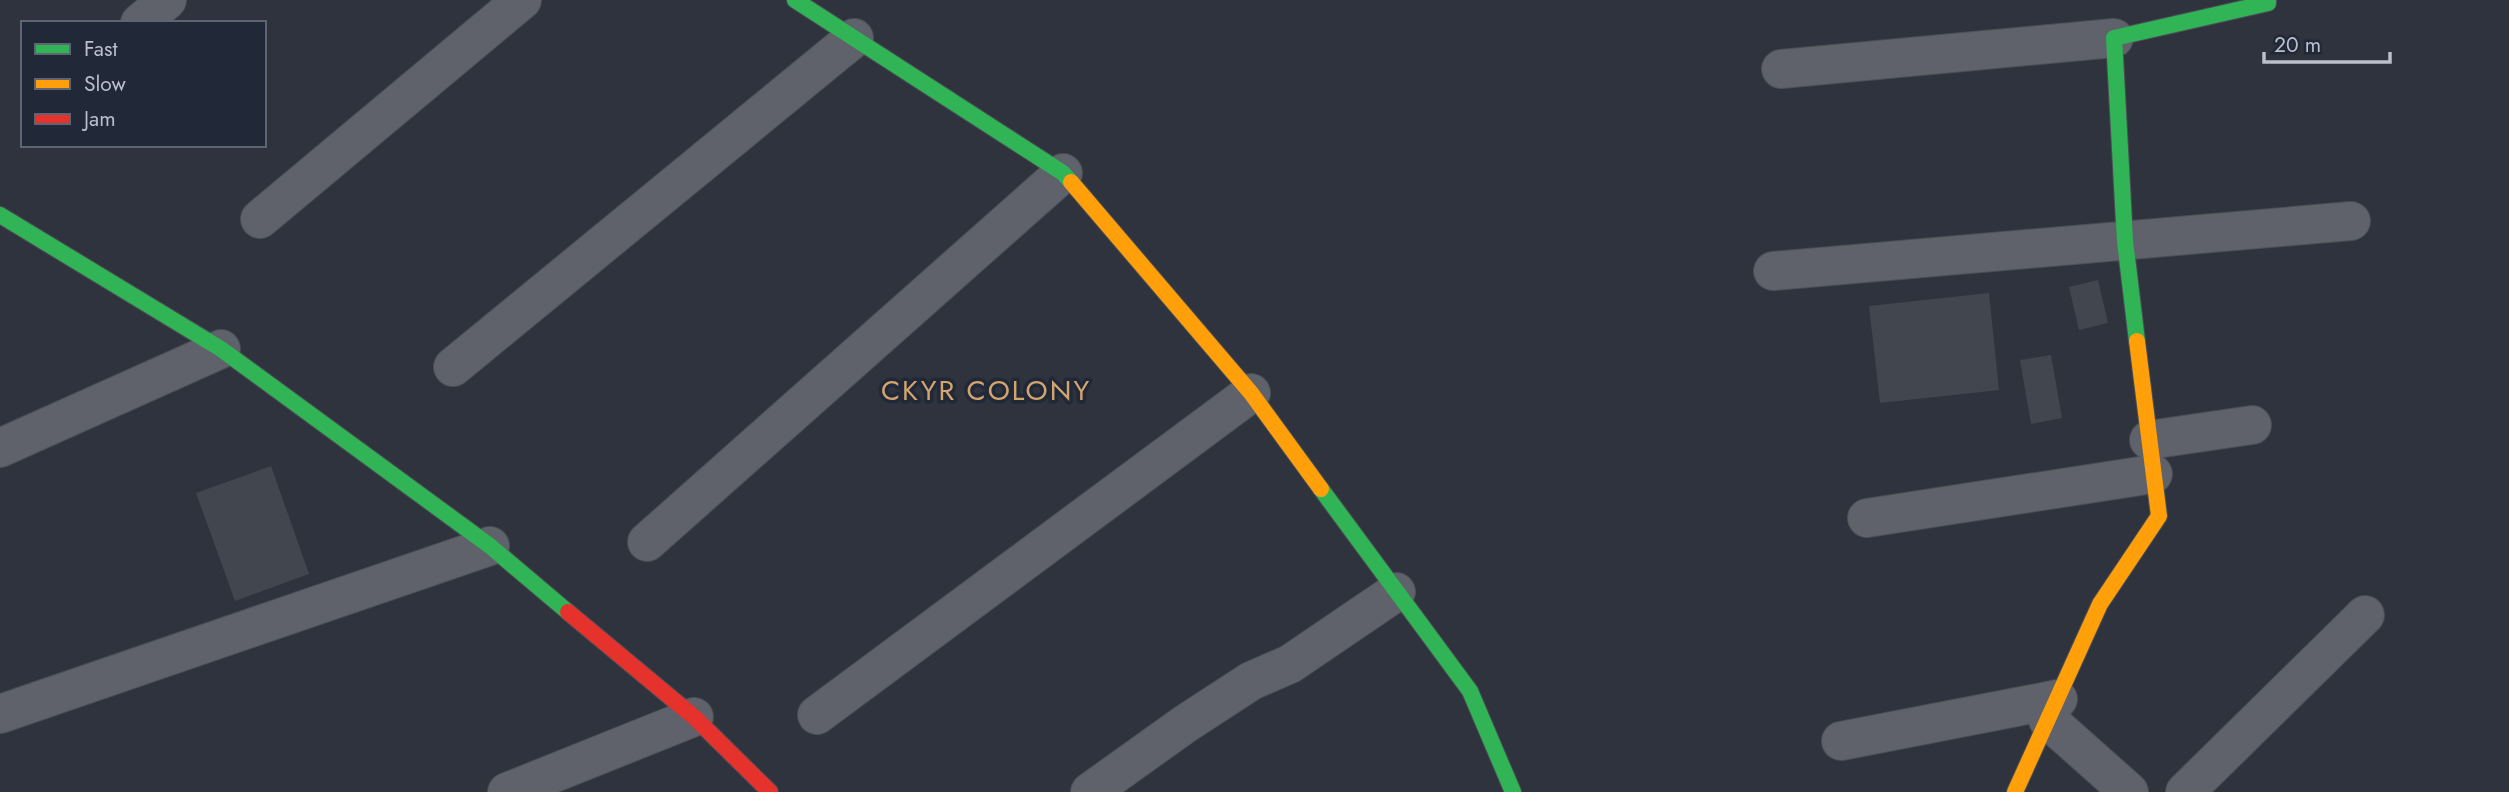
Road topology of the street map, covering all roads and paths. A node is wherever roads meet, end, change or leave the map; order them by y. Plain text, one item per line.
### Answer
1 (167, 0) edge
2 (522, 0) edge
3 (795, 0) edge
4 (2268, 0) edge
5 (142, 21) edge
6 (854, 38) junction
7 (2115, 38) junction
8 (1781, 69) dead end
9 (1063, 173) junction
10 (0, 215) edge
11 (260, 219) dead end
12 (2351, 220) dead end
13 (2125, 241) junction
14 (1773, 271) dead end
15 (221, 349) junction
16 (453, 367) dead end
17 (1251, 393) junction
18 (2252, 425) dead end
19 (0, 448) edge
20 (2151, 457) junction
21 (1867, 519) dead end
22 (647, 542) dead end
23 (490, 546) junction
24 (1396, 592) junction
25 (2365, 615) dead end
26 (2053, 709) junction
27 (0, 714) edge
28 (817, 715) dead end
29 (694, 717) junction
30 (1841, 741) dead end
31 (507, 792) edge
32 (770, 792) edge
33 (1090, 792) edge
34 (1513, 792) edge
35 (2015, 792) edge
36 (2129, 792) edge
37 (2186, 792) edge

1 - 5 street
2 - 11 street
3 - 6 street
4 - 7 street
6 - 9 street
6 - 16 street
7 - 8 street
7 - 13 street
9 - 17 street
9 - 22 street
10 - 15 street
12 - 13 street
13 - 14 street
13 - 20 street
15 - 19 street
15 - 23 street
17 - 24 street
17 - 28 street
18 - 20 street
20 - 21 street
20 - 26 street
23 - 27 street
23 - 29 street
24 - 33 street
24 - 34 street
25 - 37 street
26 - 30 street
26 - 35 street
26 - 36 street
29 - 31 street
29 - 32 street

